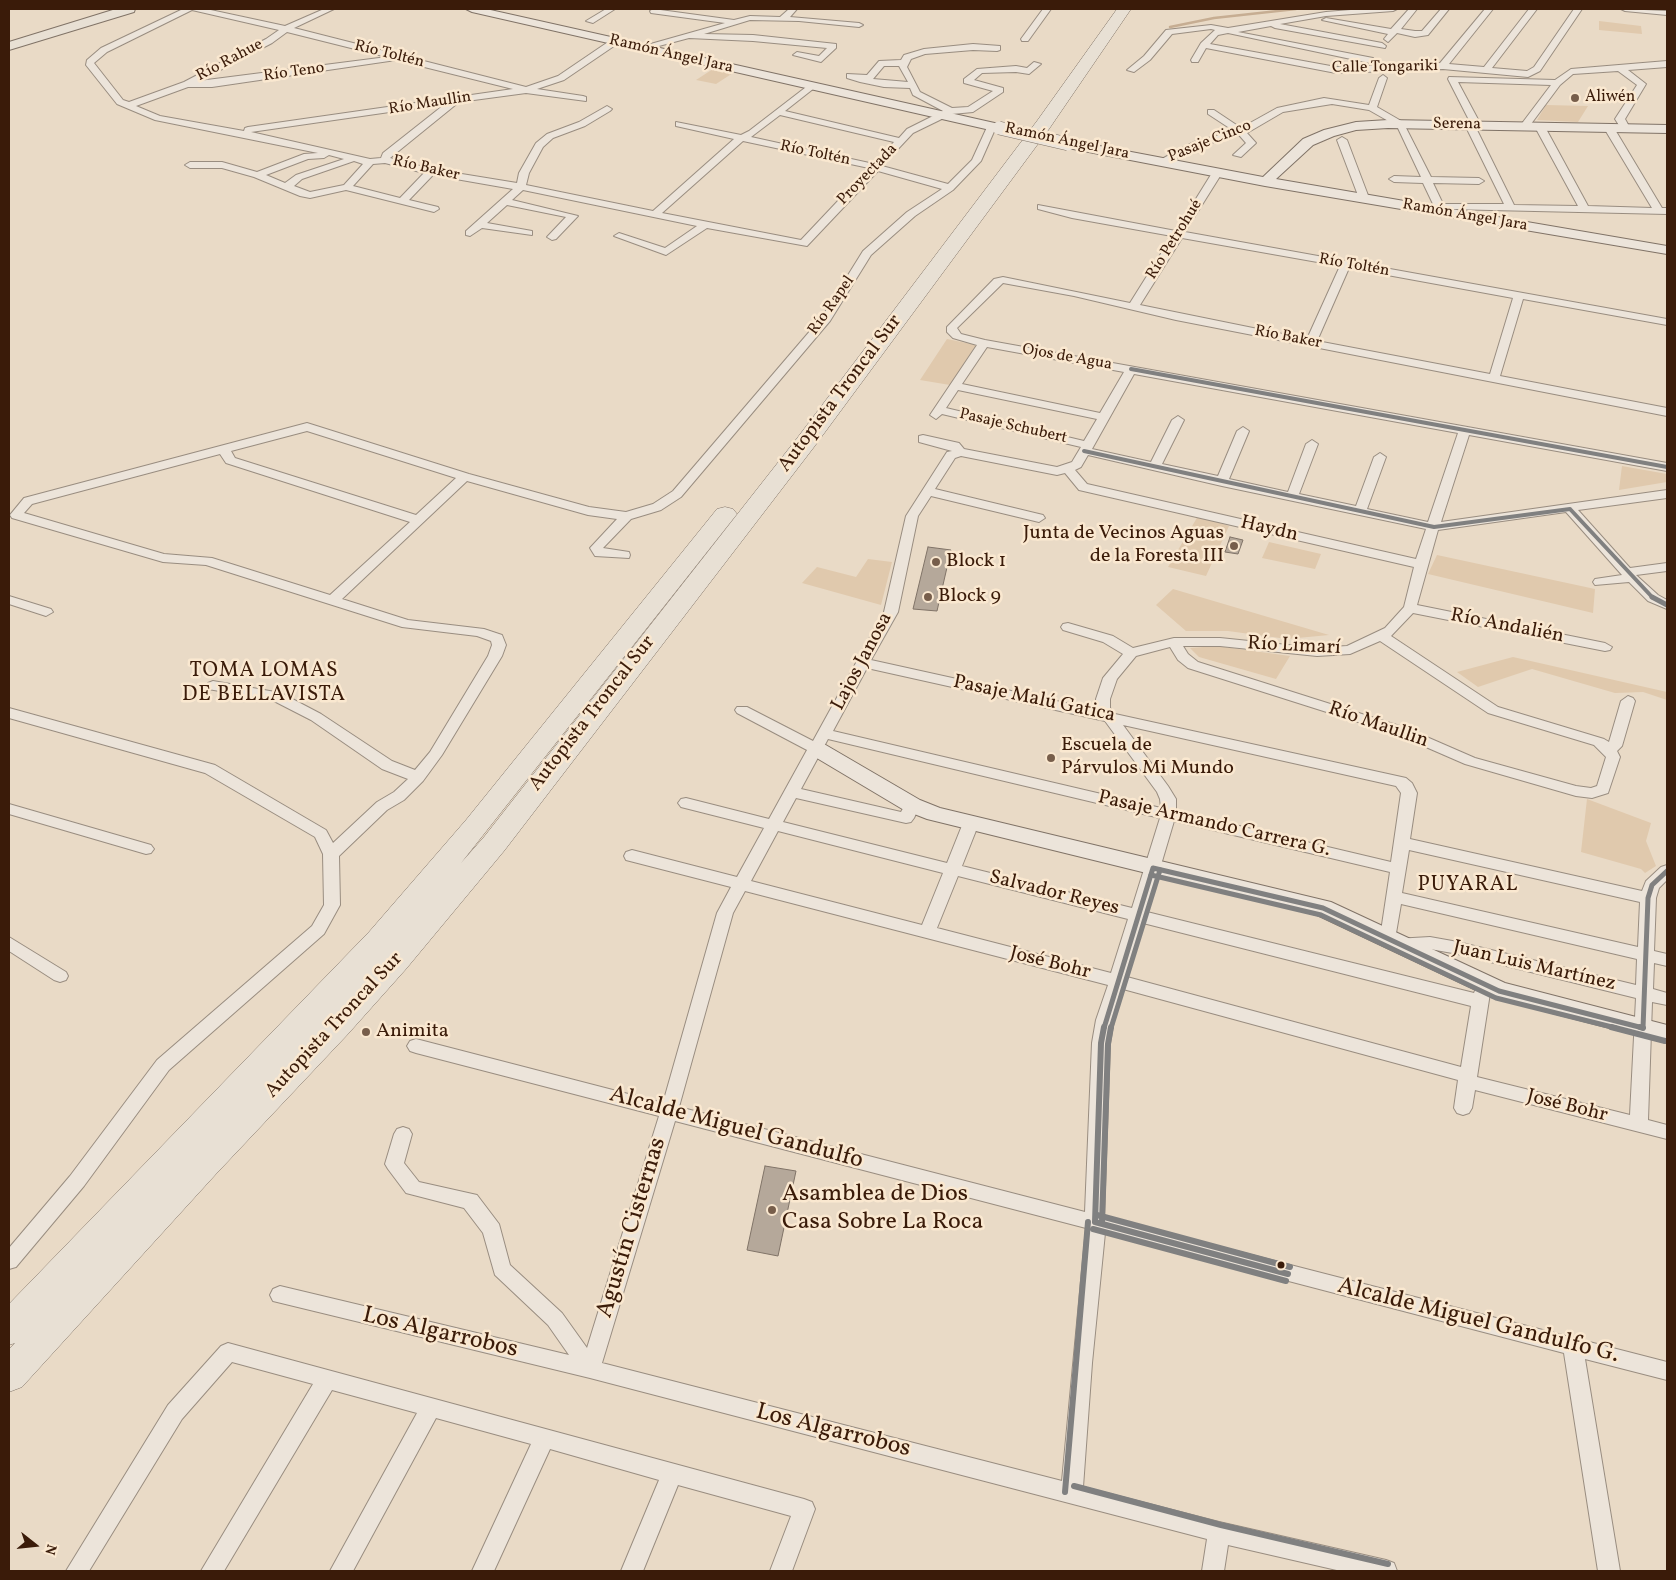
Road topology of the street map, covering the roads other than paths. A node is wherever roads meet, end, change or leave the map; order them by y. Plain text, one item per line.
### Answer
1 (116, 9) edge
2 (129, 9) edge
3 (189, 9) edge
4 (196, 9) edge
5 (330, 9) edge
6 (472, 9) edge
7 (611, 9) edge
8 (802, 9) edge
9 (1046, 9) edge
10 (1108, 9) edge
11 (1124, 9) edge
12 (1393, 9) edge
13 (1413, 9) edge
14 (1445, 9) edge
15 (1489, 9) edge
16 (1532, 9) edge
17 (1578, 9) edge
18 (1625, 9) edge
19 (654, 11) dead end
20 (1667, 13) edge
21 (788, 14) edge
22 (1310, 17) junction
23 (590, 21) dead end
24 (737, 22) junction
25 (1265, 24) junction
26 (859, 25) dead end
27 (286, 29) junction
28 (1224, 31) junction
29 (1394, 31) junction
30 (690, 36) junction
31 (37, 37) junction
32 (1025, 40) dead end
33 (614, 42) junction
34 (1204, 45) junction
35 (9, 46) edge
36 (1382, 46) junction
37 (997, 48) dead end
38 (643, 49) junction
39 (798, 56) dead end
40 (401, 58) junction
41 (1195, 60) dead end
42 (1370, 60) junction
43 (905, 63) junction
44 (1037, 64) dead end
45 (1666, 65) edge
46 (1443, 66) junction
47 (1619, 67) junction
48 (1363, 69) junction
49 (1487, 69) junction
50 (1132, 70) dead end
51 (850, 76) dead end
52 (1383, 78) dead end
53 (860, 79) junction
54 (1557, 83) junction
55 (187, 84) junction
56 (914, 85) junction
57 (810, 87) junction
58 (526, 90) junction
59 (583, 99) dead end
60 (456, 100) junction
61 (127, 106) junction
62 (1372, 108) junction
63 (607, 109) dead end
64 (778, 112) junction
65 (1211, 112) dead end
66 (945, 113) junction
67 (679, 124) dead end
68 (1400, 124) junction
69 (1473, 125) junction
70 (1525, 126) junction
71 (1540, 126) junction
72 (995, 128) junction
73 (1609, 128) junction
74 (1625, 128) junction
75 (1667, 128) edge
76 (234, 132) junction
77 (1241, 132) junction
78 (741, 138) junction
79 (1342, 140) dead end
80 (901, 141) junction
81 (1238, 155) dead end
82 (350, 160) junction
83 (385, 160) junction
84 (370, 162) junction
85 (1161, 162) junction
86 (190, 165) dead end
87 (876, 167) junction
88 (431, 172) junction
89 (1216, 173) junction
90 (257, 175) junction
91 (1394, 179) dead end
92 (1426, 180) junction
93 (1480, 181) dead end
94 (1265, 182) junction
95 (348, 187) junction
96 (521, 187) junction
97 (950, 188) junction
98 (292, 189) junction
99 (1364, 198) junction
100 (504, 200) junction
101 (402, 202) junction
102 (1042, 207) dead end
103 (1511, 208) junction
104 (434, 209) dead end
105 (1585, 210) junction
106 (1437, 211) junction
107 (1663, 211) edge
108 (656, 214) junction
109 (479, 224) junction
110 (704, 225) junction
111 (470, 232) dead end
112 (528, 233) dead end
113 (1178, 234) junction
114 (619, 236) dead end
115 (552, 237) dead end
116 (803, 244) joint
117 (1667, 250) edge
118 (1346, 264) junction
119 (1519, 296) junction
120 (1133, 307) junction
121 (1667, 322) edge
122 (969, 340) joint
123 (1311, 342) junction
124 (984, 343) junction
125 (1131, 369) junction
126 (1494, 379) junction
127 (956, 386) junction
128 (1667, 412) edge
129 (1102, 417) junction
130 (1178, 420) dead end
131 (1465, 430) junction
132 (1244, 431) dead end
133 (923, 439) dead end
134 (1312, 444) dead end
135 (1085, 448) junction
136 (224, 449) junction
137 (960, 452) junction
138 (1380, 457) dead end
139 (1156, 467) junction
140 (1667, 467) edge
141 (1068, 469) junction
142 (465, 477) junction
143 (1222, 482) junction
144 (927, 491) junction
145 (1667, 494) edge
146 (1292, 497) junction
147 (1570, 509) junction
148 (1360, 511) junction
149 (12, 515) edge
150 (628, 516) junction
151 (1039, 518) dead end
152 (418, 520) junction
153 (1434, 528) junction
154 (624, 555) dead end
155 (1420, 564) junction
156 (1667, 567) edge
157 (1629, 575) junction
158 (1600, 582) dead end
159 (9, 600) edge
160 (332, 600) junction
161 (1667, 605) edge
162 (1410, 608) junction
163 (46, 612) dead end
164 (1068, 627) dead end
165 (1382, 635) junction
166 (1174, 642) junction
167 (1605, 647) dead end
168 (1132, 653) junction
169 (864, 663) junction
170 (213, 686) dead end
171 (1628, 701) dead end
172 (742, 710) dead end
173 (9, 713) edge
174 (1108, 716) junction
175 (821, 741) junction
176 (1608, 749) junction
177 (418, 777) junction
178 (792, 792) junction
179 (686, 803) dead end
180 (912, 805) junction
181 (9, 809) edge
182 (1169, 814) junction
183 (971, 823) junction
184 (774, 825) junction
185 (1403, 843) junction
186 (146, 849) dead end
187 (331, 854) junction
188 (632, 856) dead end
189 (1153, 868) junction
190 (952, 869) junction
191 (1399, 869) junction
192 (1667, 874) edge
193 (741, 884) junction
194 (1394, 897) junction
195 (1648, 898) junction
196 (725, 913) joint
197 (1139, 916) junction
198 (927, 933) junction
199 (1394, 941) junction
200 (9, 943) edge
201 (1645, 955) junction
202 (1667, 960) edge
203 (60, 976) dead end
204 (1118, 982) junction
205 (1482, 993) junction
206 (1644, 993) junction
207 (1667, 999) edge
208 (1643, 1028) junction
209 (1667, 1034) edge
210 (416, 1046) dead end
211 (1466, 1079) junction
212 (1463, 1108) dead end
213 (669, 1112) junction
214 (1639, 1125) junction
215 (1667, 1132) edge
216 (403, 1134) dead end
217 (1095, 1222) junction
218 (9, 1260) edge
219 (1288, 1274) joint
220 (280, 1295) dead end
221 (9, 1329) edge
222 (1574, 1347) junction
223 (590, 1370) junction
224 (1667, 1371) edge
225 (9, 1376) edge
226 (327, 1380) junction
227 (431, 1408) junction
228 (544, 1439) junction
229 (672, 1474) junction
230 (1072, 1494) junction
231 (1219, 1532) junction
232 (77, 1571) edge
233 (212, 1571) edge
234 (341, 1571) edge
235 (483, 1571) edge
236 (632, 1571) edge
237 (781, 1571) edge
238 (1213, 1571) edge
239 (1386, 1571) edge
240 (1609, 1571) edge

1 - 31 main road
2 - 31 main road
3 - 61 street, Río Baker
4 - 27 street, Río Toltén
5 - 27 street, Río Rahue
6 - 33 main road, Ramón Ángel Jara
7 - 23 street
8 - 21 street
9 - 32 street
10 - 221 highway, Autopista Troncal Sur
11 - 225 highway, Autopista Troncal Sur
12 - 22 street
13 - 29 street
14 - 29 street
15 - 46 street
16 - 49 street
17 - 49 street, Calle Tongariki
18 - 20 street
19 - 24 street
21 - 24 street
21 - 26 street
22 - 25 street
22 - 29 street
24 - 30 street
25 - 28 street
25 - 36 street
27 - 40 street, Río Toltén
27 - 55 street, Río Rahue
28 - 34 street
28 - 42 street
28 - 50 street
29 - 36 street
30 - 38 street
30 - 39 street
31 - 35 main road
33 - 38 main road, Ramón Ángel Jara
33 - 58 street, Río Maullin
34 - 41 street
34 - 48 street, Calle Tongariki
36 - 42 street
37 - 43 street
38 - 57 main road, Ramón Ángel Jara
40 - 55 street, Río Teno
40 - 58 street, Río Toltén
42 - 48 street
43 - 53 street
43 - 56 street
44 - 66 street, Proyectada
45 - 47 street
46 - 48 street, Calle Tongariki
46 - 49 street, Calle Tongariki
47 - 54 street
47 - 74 street
51 - 53 street
52 - 62 street
53 - 56 street
54 - 69 street
54 - 70 street
55 - 61 street, Río Rahue
56 - 66 street
57 - 64 street
57 - 66 main road, Ramón Ángel Jara
58 - 59 street, Río Toltén
58 - 60 street, Río Maullin
60 - 76 street, Río Maullin
60 - 83 street
61 - 76 street, Río Baker
62 - 68 street, Pasaje Cinco
62 - 77 street, Pasaje Cinco
63 - 96 street
64 - 78 street
64 - 80 street
65 - 77 street
66 - 72 main road, Ramón Ángel Jara
66 - 80 street, Proyectada
67 - 78 street, Río Toltén
68 - 69 main road, Serena
68 - 92 street
68 - 94 main road, Serena
69 - 70 main road, Serena
69 - 103 street
70 - 71 main road, Serena
71 - 73 main road, Serena
71 - 105 street
72 - 85 main road, Ramón Ángel Jara, bridge
72 - 97 street, Río Rapel
73 - 74 main road, Serena
73 - 107 street
74 - 75 main road, Serena
76 - 84 street, Río Baker
77 - 81 street
77 - 85 street, Pasaje Cinco
78 - 87 street, Río Toltén
78 - 108 street
79 - 99 street
80 - 87 street, Proyectada
82 - 84 street
82 - 90 street
82 - 98 street
83 - 84 street, Río Baker
83 - 88 street, Río Baker
84 - 95 street
85 - 89 main road, Ramón Ángel Jara
86 - 90 street
87 - 97 street, Río Toltén
87 - 116 street, Proyectada
88 - 96 street, Río Baker
88 - 101 street
89 - 94 main road, Ramón Ángel Jara
89 - 113 street, Río Petrohué
90 - 98 street
91 - 92 street
92 - 93 street
92 - 106 street
94 - 99 main road, Ramón Ángel Jara
95 - 98 street
95 - 101 street
96 - 100 street
96 - 108 street, Río Baker
97 - 150 street, Río Rapel
99 - 106 main road, Ramón Ángel Jara
100 - 109 street
100 - 115 street
101 - 104 street
102 - 113 street, Río Toltén
103 - 105 street
103 - 106 street
105 - 107 street
106 - 117 main road, Ramón Ángel Jara
108 - 110 street, Río Baker
109 - 111 street
109 - 112 street
110 - 114 street
110 - 116 street, Río Baker
113 - 118 street, Río Toltén
113 - 120 street, Río Petrohué
118 - 119 street, Río Toltén
118 - 123 street
119 - 121 street, Río Toltén
119 - 126 street
120 - 122 street, Río Baker
120 - 123 street, Río Baker
122 - 124 street, Ojos de Agua
123 - 126 street, Río Baker
124 - 125 street, Ojos de Agua
124 - 127 street
125 - 129 street
125 - 131 street, Ojos de Agua
126 - 128 street, Río Baker
127 - 129 street
127 - 135 street, Pasaje Schubert
129 - 135 street
130 - 139 street
131 - 140 street, Ojos de Agua
131 - 153 street, Río Limarí
132 - 143 street
133 - 137 street
134 - 146 street
135 - 139 street, Pasaje Schubert
135 - 141 street
136 - 142 street
136 - 149 street
136 - 152 street
137 - 141 street
137 - 144 street, Lajos Janosa
138 - 148 street
139 - 143 street, Pasaje Schubert
141 - 155 street, Haydn
142 - 150 street
142 - 152 street
143 - 146 street, Pasaje Schubert
144 - 151 street
144 - 169 street, Lajos Janosa
145 - 147 street
146 - 148 street, Pasaje Schubert
147 - 153 street
147 - 157 street
148 - 153 street, Pasaje Schubert
149 - 160 street
150 - 154 street
152 - 160 street
153 - 155 street, Río Limarí
155 - 162 street, Río Limarí
156 - 157 street
157 - 158 street
157 - 161 street
159 - 163 street
160 - 177 street
162 - 165 street, Río Limarí
162 - 167 street, Río Andalién
164 - 168 street
165 - 166 street, Río Limarí
165 - 176 street
166 - 168 street, Río Limarí
166 - 176 street, Río Maullin
168 - 174 street
169 - 174 street, Pasaje Malú Gatica
169 - 175 street, Lajos Janosa
170 - 177 street
171 - 176 street
172 - 175 street, Pasaje Armando Carrera G.
173 - 187 street
174 - 182 street
174 - 185 street, Pasaje Malú Gatica
175 - 178 street, Lajos Janosa
175 - 180 main road
175 - 182 street, Pasaje Armando Carrera G.
177 - 187 street
178 - 180 street
178 - 184 street, Lajos Janosa
179 - 184 street, Salvador Reyes
180 - 183 main road
181 - 186 street
182 - 189 street
182 - 191 street, Pasaje Armando Carrera G.
183 - 189 main road
183 - 190 street
184 - 190 street, Salvador Reyes
184 - 193 street, Lajos Janosa
185 - 191 street
185 - 195 street
187 - 218 street
188 - 193 street, José Bohr
189 - 197 street
189 - 199 main road
190 - 197 street, Salvador Reyes
190 - 198 street
191 - 194 street
192 - 195 street
193 - 196 street, Lajos Janosa
193 - 198 street, José Bohr
194 - 199 street
194 - 201 street
195 - 201 street
196 - 213 street, Agustín Cisternas
197 - 204 street
197 - 205 street, Salvador Reyes
198 - 204 street, José Bohr
199 - 205 main road
199 - 206 street, Juan Luis Martínez
200 - 203 street
201 - 202 street
201 - 206 street
204 - 211 street, José Bohr
204 - 217 street
205 - 208 main road
205 - 211 street
206 - 207 street, Juan Luis Martínez
206 - 208 street
208 - 209 main road
208 - 214 street
210 - 213 street, Alcalde Miguel Gandulfo
211 - 212 street
211 - 214 street, José Bohr
213 - 217 street, Alcalde Miguel Gandulfo
213 - 223 street, Agustín Cisternas
214 - 215 street, José Bohr
216 - 223 street
217 - 219 street, Alcalde Miguel Gandulfo
217 - 230 street
219 - 222 street, Alcalde Miguel Gandulfo G.
220 - 223 street, Los Algarrobos
222 - 224 street, Alcalde Miguel Gandulfo G.
222 - 240 street
223 - 230 street, Los Algarrobos
226 - 227 street
226 - 232 street
226 - 233 street
227 - 228 street
227 - 234 street
228 - 229 street
228 - 235 street
229 - 236 street
229 - 237 street
230 - 231 street, Los Algarrobos
231 - 238 street
231 - 239 street, Los Algarrobos

